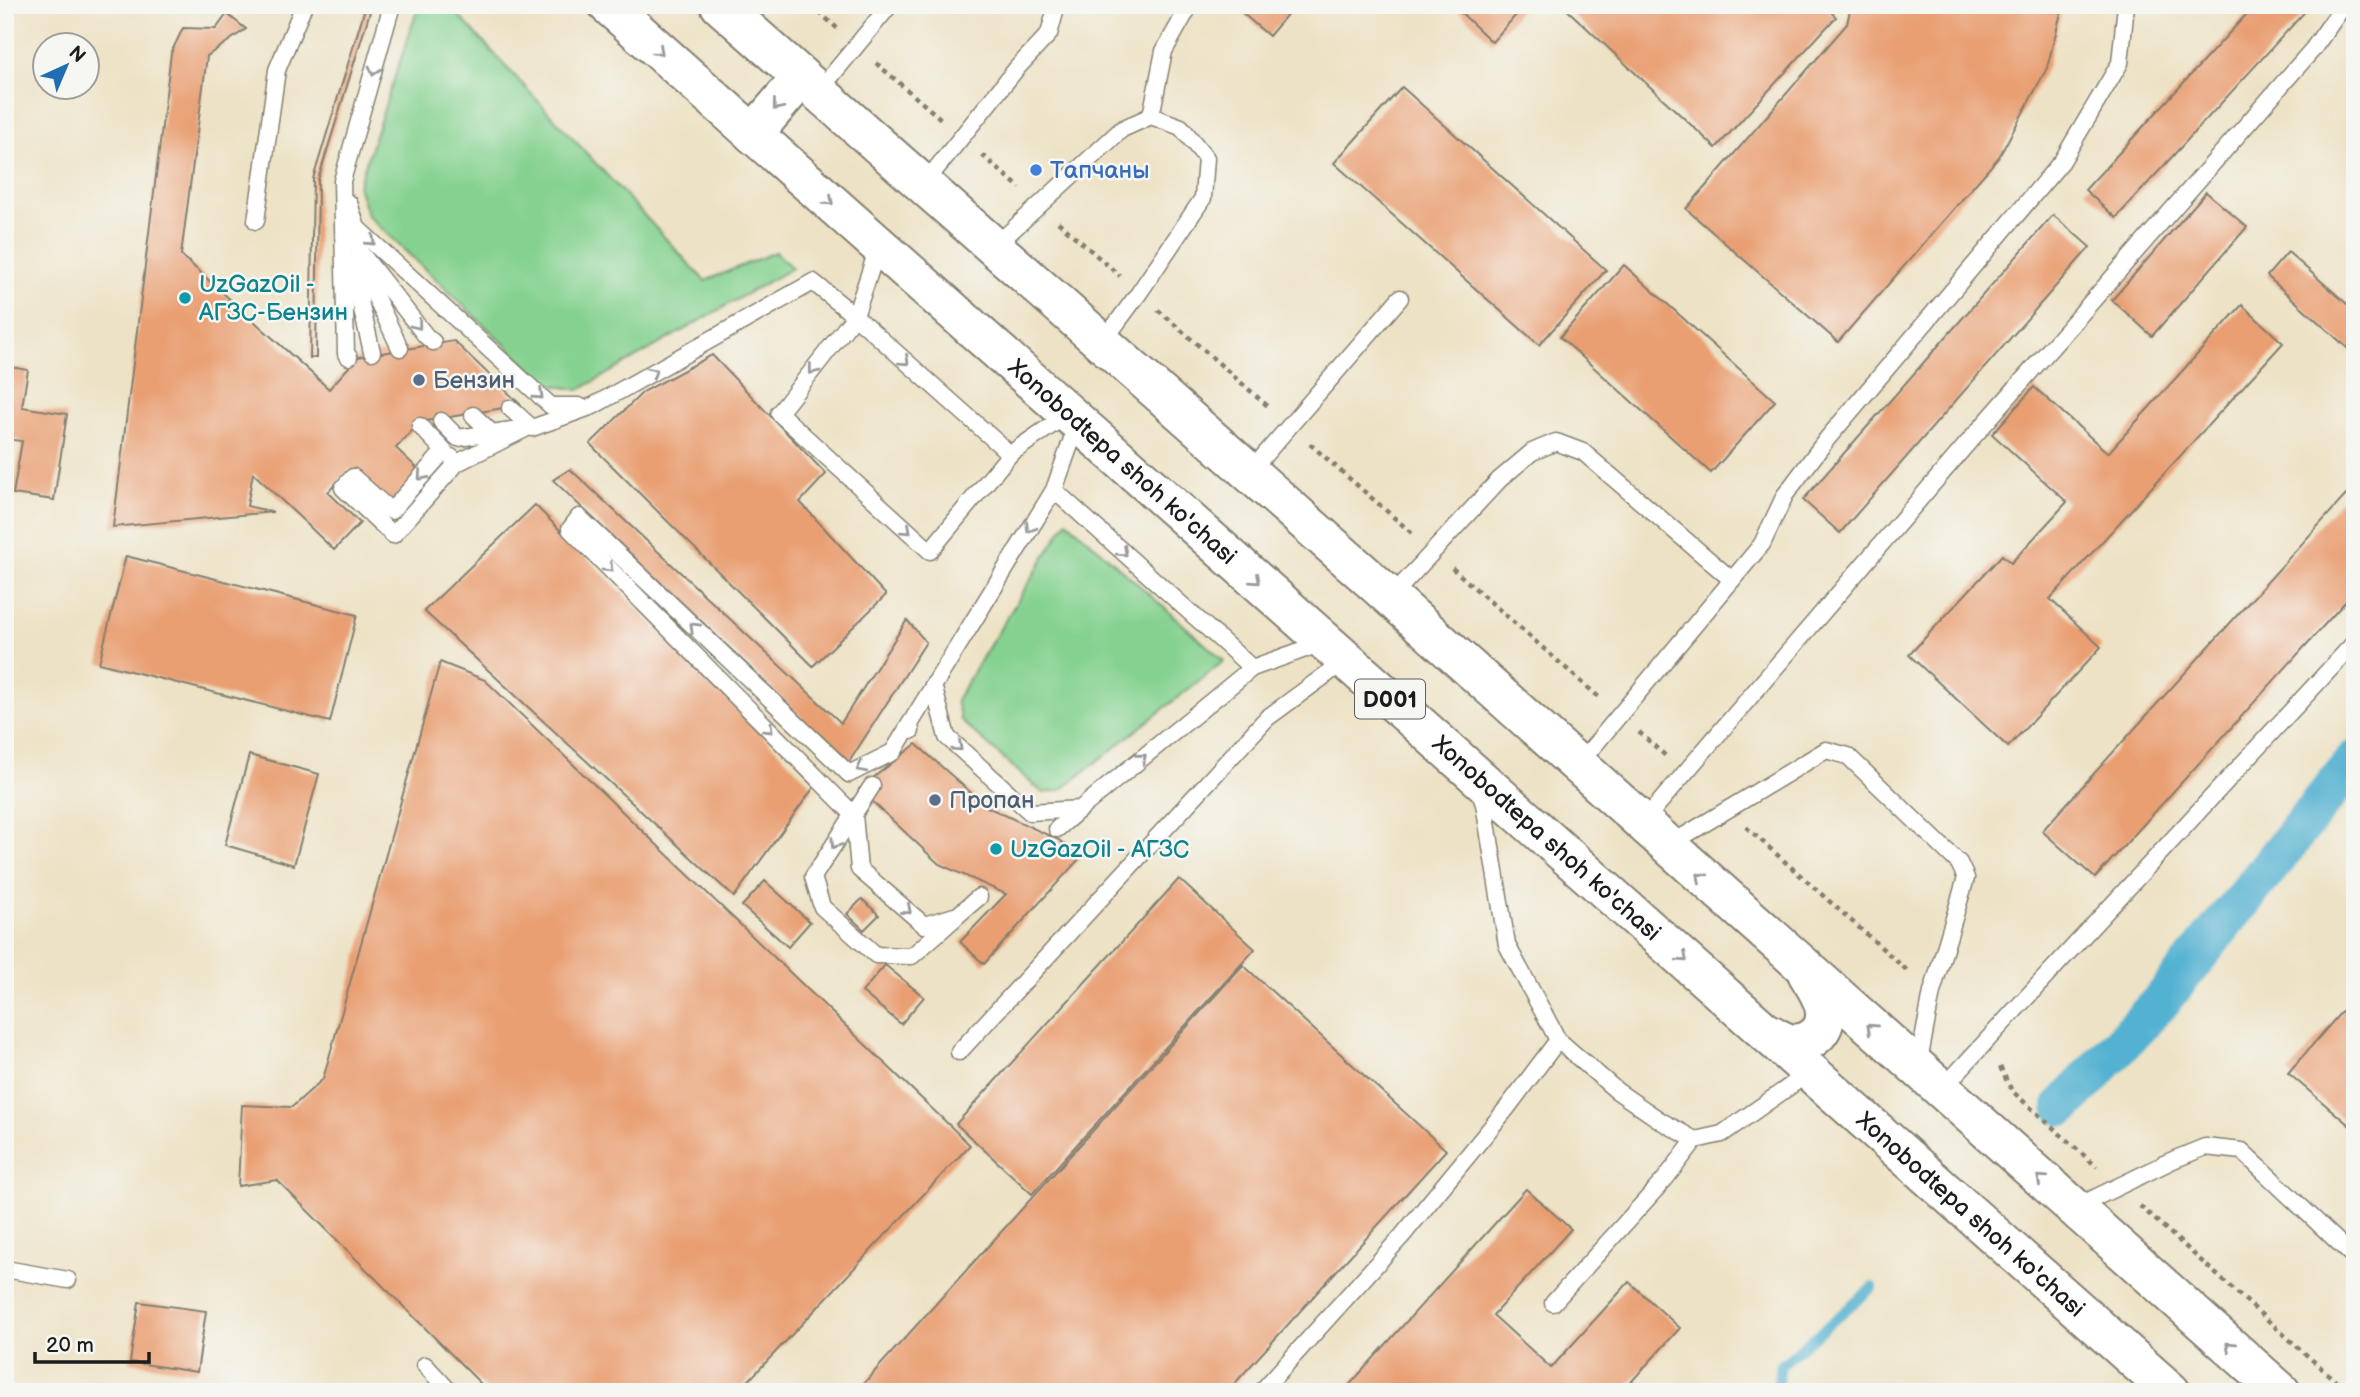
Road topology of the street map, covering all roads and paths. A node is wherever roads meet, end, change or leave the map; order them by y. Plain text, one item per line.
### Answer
1 (304, 5) edge
2 (392, 5) edge
3 (608, 5) edge
4 (720, 5) edge
5 (811, 5) edge
6 (890, 5) edge
7 (1057, 5) edge
8 (1190, 5) edge
9 (2126, 5) edge
10 (2344, 5) edge
11 (856, 45) junction
12 (809, 85) junction
13 (1151, 116) junction
14 (753, 134) junction
15 (962, 137) junction
16 (342, 181) junction
17 (923, 185) junction
18 (1039, 205) junction
19 (256, 221) dead end
20 (345, 233) junction
21 (879, 246) junction
22 (994, 247) junction
23 (1139, 293) junction
24 (1400, 298) dead end
25 (855, 316) junction
26 (433, 342) dead end
27 (1102, 343) junction
28 (400, 348) dead end
29 (372, 352) dead end
30 (349, 357) dead end
31 (593, 406) junction
32 (510, 408) dead end
33 (473, 415) dead end
34 (1073, 418) junction
35 (441, 421) dead end
36 (420, 426) dead end
37 (1290, 426) junction
38 (528, 428) junction
39 (492, 433) junction
40 (444, 451) junction
41 (1010, 454) junction
42 (457, 463) junction
43 (1249, 473) junction
44 (1054, 490) junction
45 (1433, 552) junction
46 (1732, 580) junction
47 (1390, 598) junction
48 (2355, 642) edge
49 (1336, 651) junction
50 (1252, 668) junction
51 (933, 685) junction
52 (1620, 715) junction
53 (1578, 765) junction
54 (1472, 772) junction
55 (1686, 774) junction
56 (872, 786) dead end
57 (1080, 809) junction
58 (1728, 811) junction
59 (855, 815) junction
60 (1057, 829) dead end
61 (1655, 835) junction
62 (979, 897) dead end
63 (958, 915) junction
64 (1806, 970) junction
65 (1932, 992) junction
66 (1766, 1032) junction
67 (1558, 1040) junction
68 (1987, 1041) junction
69 (959, 1052) dead end
70 (1810, 1072) junction
71 (1929, 1080) junction
72 (1695, 1140) junction
73 (2118, 1186) junction
74 (2074, 1208) junction
75 (2355, 1258) edge
76 (5, 1269) edge
77 (68, 1280) dead end
78 (1553, 1303) dead end
79 (425, 1365) dead end
80 (450, 1392) edge
81 (1261, 1392) edge
82 (2171, 1392) edge
83 (2281, 1392) edge
84 (2348, 1392) edge

1 - 19 lane
2 -> 16 lane
3 -> 14 highway, Xonobodtepa shoh ko'chasi / D001
4 - 12 highway
5 - 11 path
6 - 11 lane
7 - 15 lane
8 - 13 lane
9 - 46 lane
10 - 55 lane
11 - 12 lane
11 - 15 path
12 -> 14 highway
12 - 17 highway
13 - 18 lane
13 - 23 lane
14 -> 21 highway, Xonobodtepa shoh ko'chasi / D001
15 - 17 lane
15 - 18 path
16 - 20 lane
16 -> 31 lane
17 - 22 highway
18 - 22 lane
18 - 23 path
20 -> 26 lane
20 - 28 lane
20 - 29 lane
20 - 30 lane
21 - 25 lane
21 - 34 highway, Xonobodtepa shoh ko'chasi / D001
22 - 27 highway
23 - 27 lane
23 - 37 path
24 - 37 lane
31 -> 25 lane
25 -> 41 lane
25 -> 41 lane
27 - 43 highway
31 - 38 lane
32 - 38 lane
33 - 39 lane
34 - 41 lane
34 - 44 lane
34 -> 49 highway, Xonobodtepa shoh ko'chasi / D001
35 - 39 lane
36 - 40 lane
37 - 43 lane
37 - 45 path
38 - 39 lane
38 - 42 lane
40 - 42 lane
40 -> 42 lane
43 - 47 highway
44 -> 50 lane
44 -> 51 lane
45 - 46 lane
45 - 47 lane
45 - 52 path
46 - 52 lane
47 - 53 highway
48 - 68 lane
49 - 50 lane
49 - 54 highway, Xonobodtepa shoh ko'chasi / D001
49 - 69 lane
57 -> 50 lane
51 -> 57 lane
51 -> 59 lane
52 - 53 lane
52 - 55 path
53 - 61 highway
54 -> 66 highway, Xonobodtepa shoh ko'chasi / D001
54 - 67 lane
55 - 61 lane
56 - 59 lane
57 - 60 lane
58 - 61 lane
58 - 65 path
58 - 65 lane
59 -> 63 lane
59 -> 63 lane
64 -> 61 highway
62 - 63 lane
64 - 66 highway
71 -> 64 highway
65 - 71 lane
66 - 70 highway, Xonobodtepa shoh ko'chasi / D001
67 - 72 lane
67 - 81 lane
68 - 71 lane
68 - 73 path
70 - 72 lane
70 - 82 highway, Xonobodtepa shoh ko'chasi / D001
74 -> 71 highway
72 - 78 lane
73 - 74 lane
73 - 75 lane
73 - 84 path
83 -> 74 highway
76 - 77 lane
79 - 80 lane

